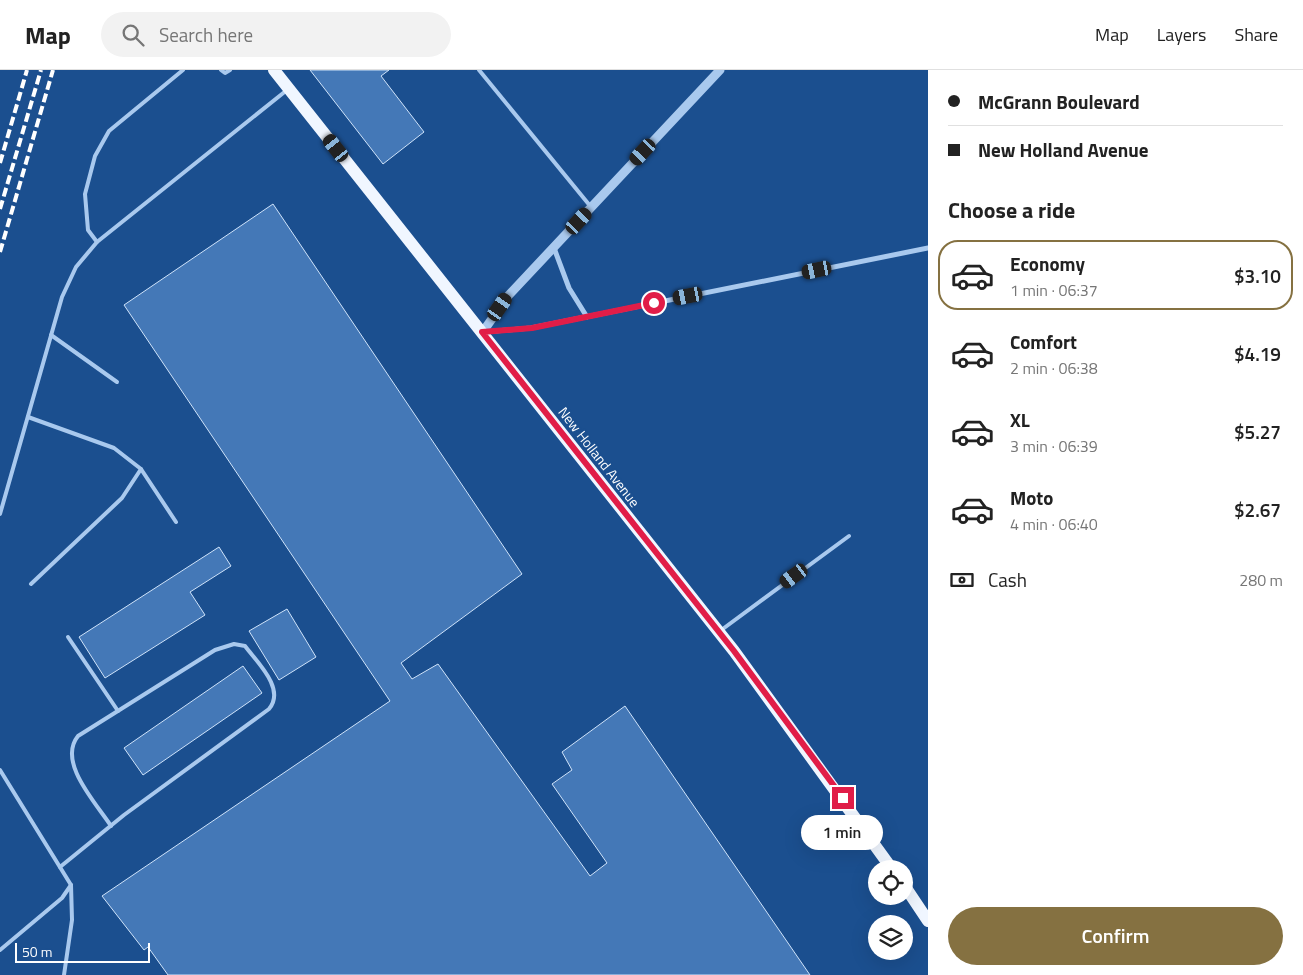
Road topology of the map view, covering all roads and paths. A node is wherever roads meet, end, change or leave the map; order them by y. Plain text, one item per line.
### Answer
1 (183, 70) edge
2 (221, 70) edge
3 (230, 70) edge
4 (274, 70) edge
5 (479, 70) edge
6 (720, 70) edge
7 (288, 88) junction
8 (591, 207) junction
9 (97, 242) junction
10 (554, 247) junction
11 (928, 248) edge
12 (587, 317) junction
13 (482, 332) junction
14 (51, 335) junction
15 (117, 382) dead end
16 (28, 417) junction
17 (141, 469) junction
18 (0, 514) edge
19 (176, 522) dead end
20 (849, 536) dead end
21 (30, 584) dead end
22 (719, 632) junction
23 (68, 637) dead end
24 (118, 711) junction
25 (0, 770) edge
26 (111, 826) junction
27 (886, 860) edge
28 (60, 867) junction
29 (71, 885) junction
30 (913, 898) edge
31 (928, 921) edge
32 (0, 950) edge
33 (64, 975) edge

1 - 9 lane
2 - 3 lane
4 - 7 main road, New Holland Avenue
5 - 8 lane
6 - 8 street
7 - 9 lane
7 - 13 main road, New Holland Avenue
8 - 10 street
9 - 14 lane
10 - 12 street
10 - 13 street
11 - 12 street
12 - 13 street
13 - 22 main road, New Holland Avenue
14 - 15 lane
14 - 16 lane
16 - 17 lane
16 - 18 lane
17 - 19 lane
17 - 21 lane
20 - 22 lane
22 - 27 main road, New Holland Avenue
23 - 24 lane
24 - 26 lane
24 - 26 lane
25 - 28 lane
26 - 28 lane
28 - 29 lane
29 - 32 lane
29 - 33 lane
30 - 31 main road

